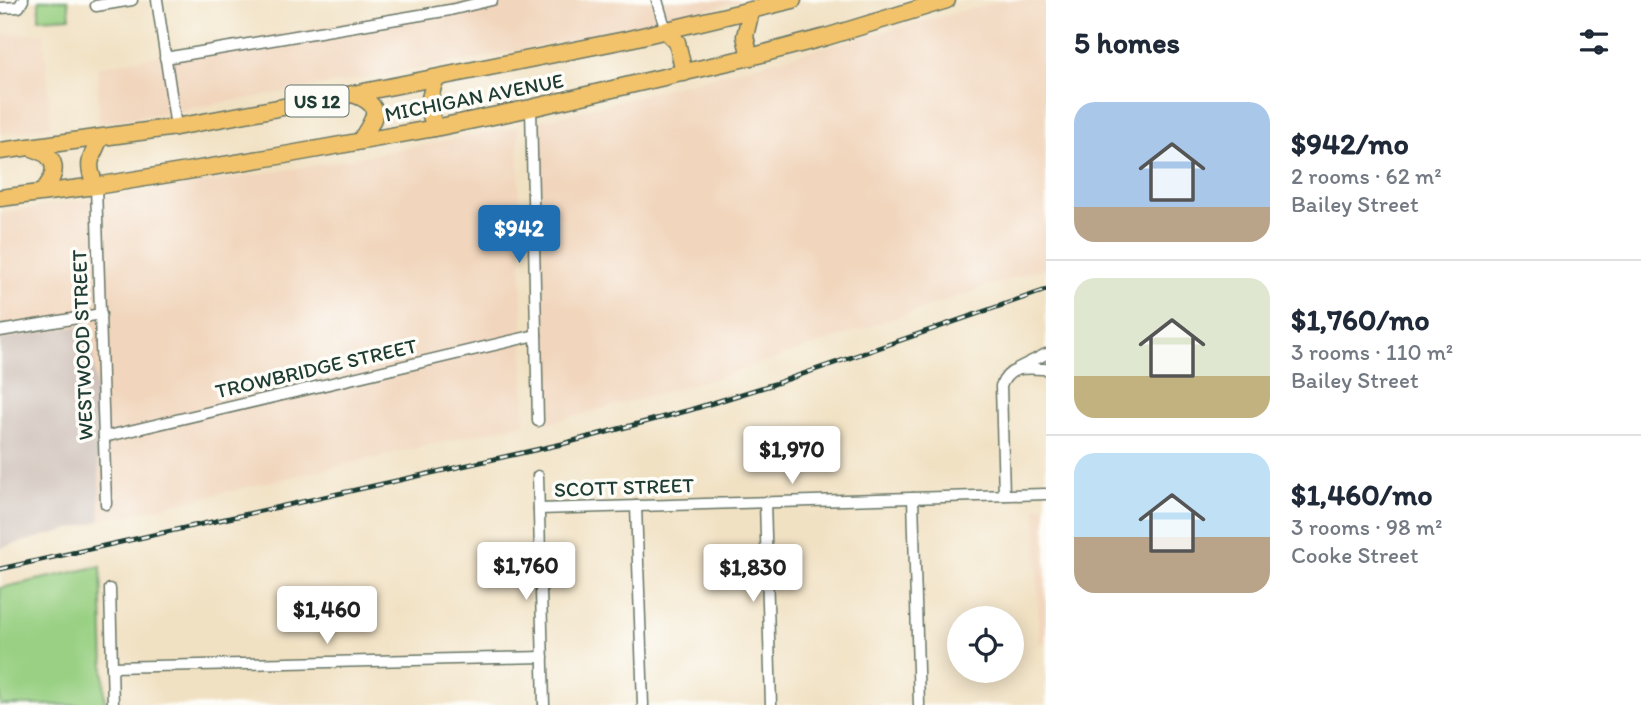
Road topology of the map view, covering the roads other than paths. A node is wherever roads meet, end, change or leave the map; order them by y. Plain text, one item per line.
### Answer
1 (132, 0) edge
2 (157, 0) edge
3 (492, 0) edge
4 (657, 0) edge
5 (793, 0) edge
6 (947, 0) edge
7 (21, 3) edge
8 (920, 4) edge
9 (96, 6) dead end
10 (0, 8) edge
11 (751, 11) junction
12 (666, 31) junction
13 (750, 57) junction
14 (165, 58) junction
15 (684, 73) junction
16 (435, 79) junction
17 (353, 94) junction
18 (531, 108) junction
19 (176, 127) junction
20 (435, 128) junction
21 (100, 138) junction
22 (360, 141) junction
23 (30, 147) junction
24 (0, 152) edge
25 (96, 186) junction
26 (42, 192) junction
27 (0, 198) edge
28 (101, 314) junction
29 (0, 331) edge
30 (536, 335) junction
31 (1046, 355) edge
32 (1016, 369) junction
33 (1046, 369) edge
34 (538, 421) dead end
35 (104, 438) junction
36 (538, 476) dead end
37 (1046, 494) edge
38 (1004, 495) junction
39 (913, 498) junction
40 (765, 502) junction
41 (106, 504) dead end
42 (539, 504) junction
43 (636, 506) junction
44 (110, 589) dead end
45 (543, 657) junction
46 (112, 667) junction
47 (113, 705) edge
48 (544, 705) edge
49 (643, 705) edge
50 (771, 705) edge
51 (919, 705) edge

1 - 9 street
2 - 14 street
3 - 14 street
4 - 12 street
5 - 11 main road, MICHIGAN AVENUE / US 12
6 - 8 main road, MICHIGAN AVENUE / US 12
7 - 10 street
8 - 13 main road, MICHIGAN AVENUE / US 12
11 - 12 main road, MICHIGAN AVENUE / US 12
11 - 13 main road
12 - 15 main road
12 - 16 main road, MICHIGAN AVENUE / US 12
13 - 15 main road, MICHIGAN AVENUE / US 12
14 - 19 street
15 - 18 main road, MICHIGAN AVENUE / US 12
16 - 17 main road, MICHIGAN AVENUE / US 12
16 - 20 main road
17 - 19 main road, MICHIGAN AVENUE / US 12
17 - 22 main road
18 - 20 main road, MICHIGAN AVENUE / US 12
18 - 30 street
19 - 21 main road, MICHIGAN AVENUE / US 12
20 - 22 main road, MICHIGAN AVENUE / US 12
21 - 23 main road, MICHIGAN AVENUE / US 12
21 - 25 main road
22 - 25 main road, MICHIGAN AVENUE / US 12
23 - 24 main road, MICHIGAN AVENUE / US 12
23 - 26 main road
25 - 26 main road, MICHIGAN AVENUE / US 12
25 - 28 street, WESTWOOD STREET
26 - 27 main road, MICHIGAN AVENUE / US 12
28 - 29 street
28 - 35 street, WESTWOOD STREET
30 - 34 street
30 - 35 street, TROWBRIDGE STREET
31 - 32 street
32 - 33 street
32 - 38 street
35 - 41 street, WESTWOOD STREET
36 - 42 street
37 - 38 street, SCOTT STREET
38 - 39 street, SCOTT STREET
39 - 40 street, SCOTT STREET
39 - 51 street
40 - 43 street, SCOTT STREET
40 - 50 street
42 - 43 street, SCOTT STREET
42 - 45 street
43 - 49 street
44 - 46 street
45 - 46 street
45 - 48 street
46 - 47 street

